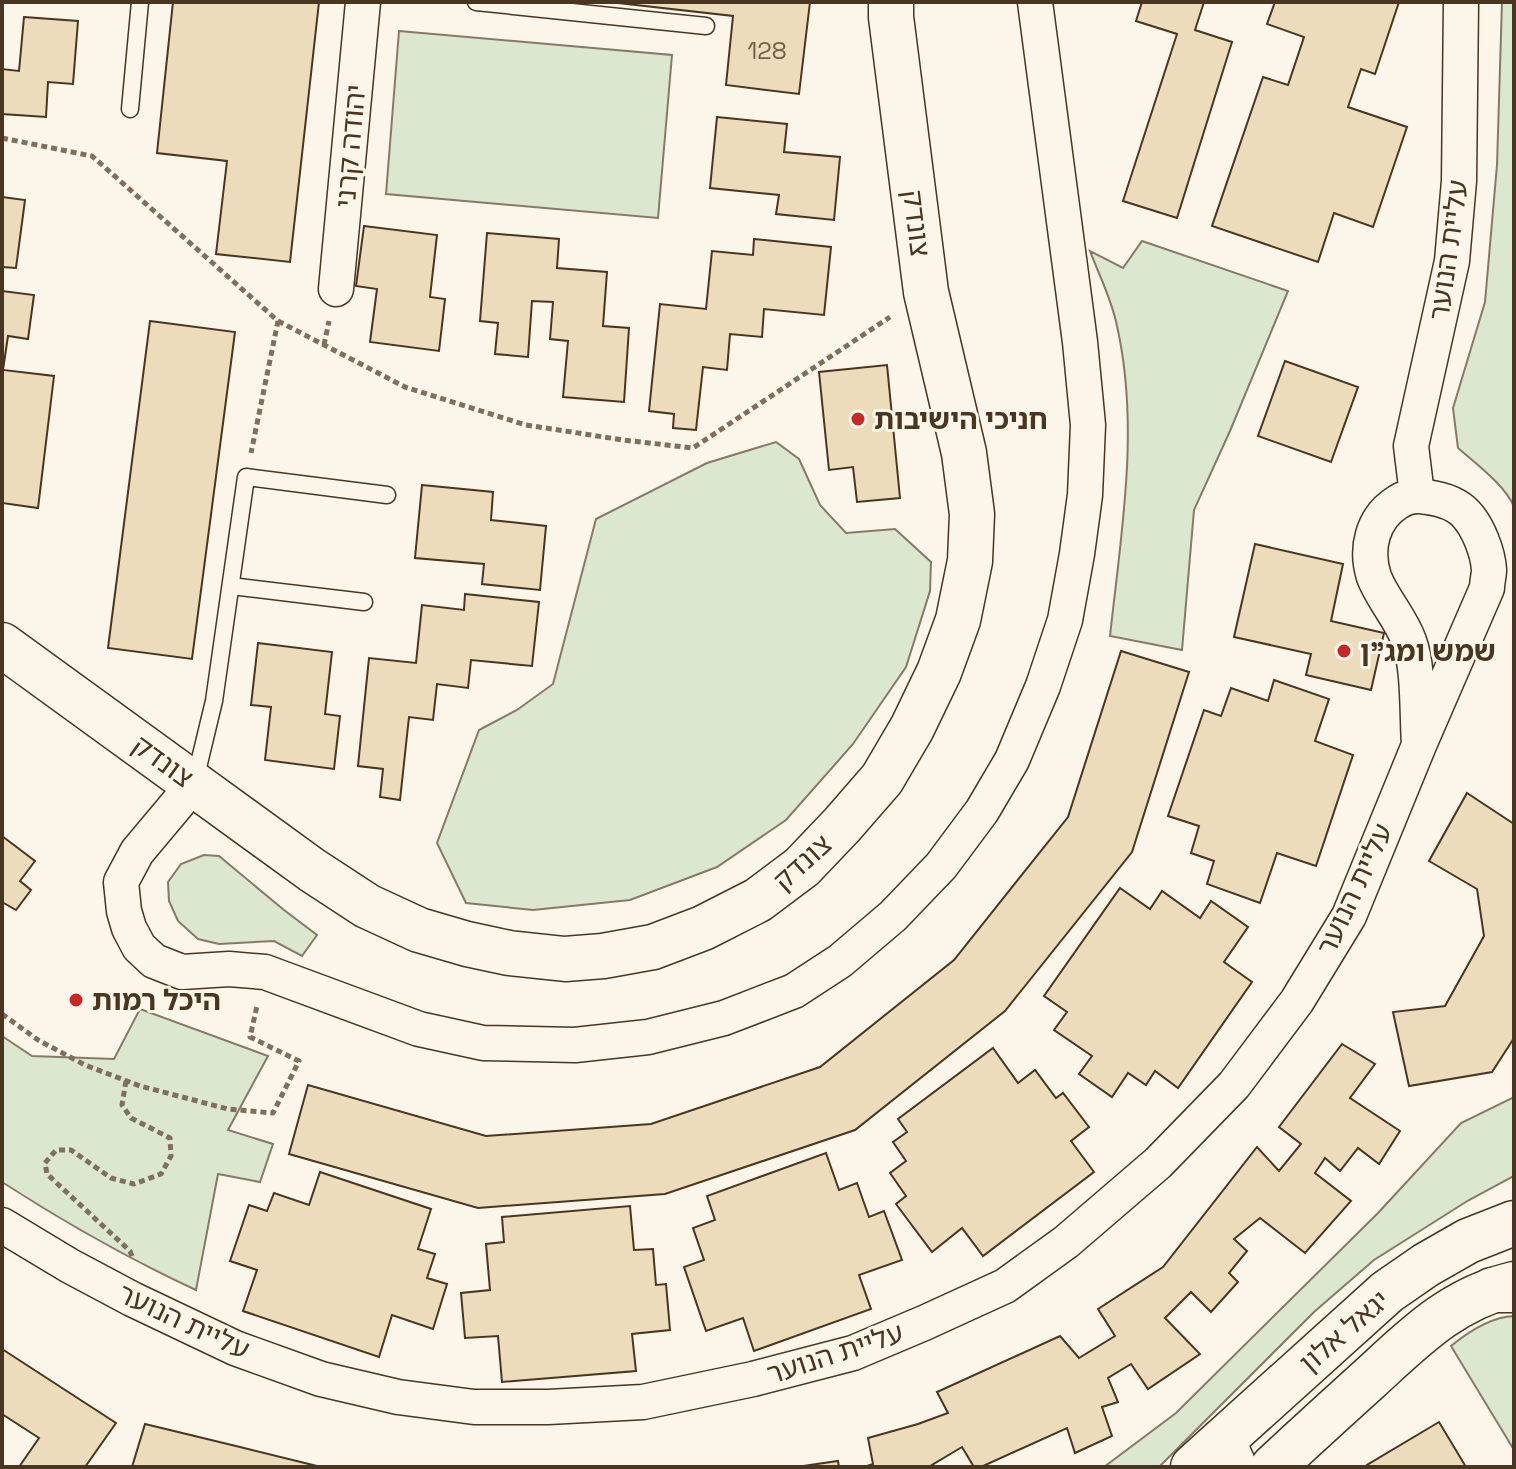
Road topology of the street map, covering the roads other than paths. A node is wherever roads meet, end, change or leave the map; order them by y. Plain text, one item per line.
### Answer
1 (140, 2) edge
2 (363, 2) edge
3 (476, 2) edge
4 (891, 2) edge
5 (1035, 2) edge
6 (1461, 2) edge
7 (706, 26) dead end
8 (130, 109) dead end
9 (336, 289) dead end
10 (387, 495) dead end
11 (1417, 495) junction
12 (231, 586) junction
13 (364, 602) dead end
14 (2, 645) edge
15 (1419, 745) junction
16 (194, 784) junction
17 (1514, 1223) edge
18 (2, 1225) edge
19 (1507, 1288) edge
20 (1233, 1452) edge
21 (1193, 1467) edge
22 (1272, 1467) edge

1 - 8 lane
2 - 9 street, יהודה קרני
3 - 7 lane
4 - 16 street, צונדק
5 - 16 street
6 - 11 street, עליית הנוער
10 - 12 lane
11 - 15 street, עליית הנוער
11 - 15 street, עליית הנוער
12 - 13 lane
12 - 16 lane
14 - 16 street, צונדק
15 - 18 street, עליית הנוער
17 - 20 street, יגאל אלון
19 - 22 street, יגאל אלון
20 - 21 street, יגאל אלון
20 - 22 street

